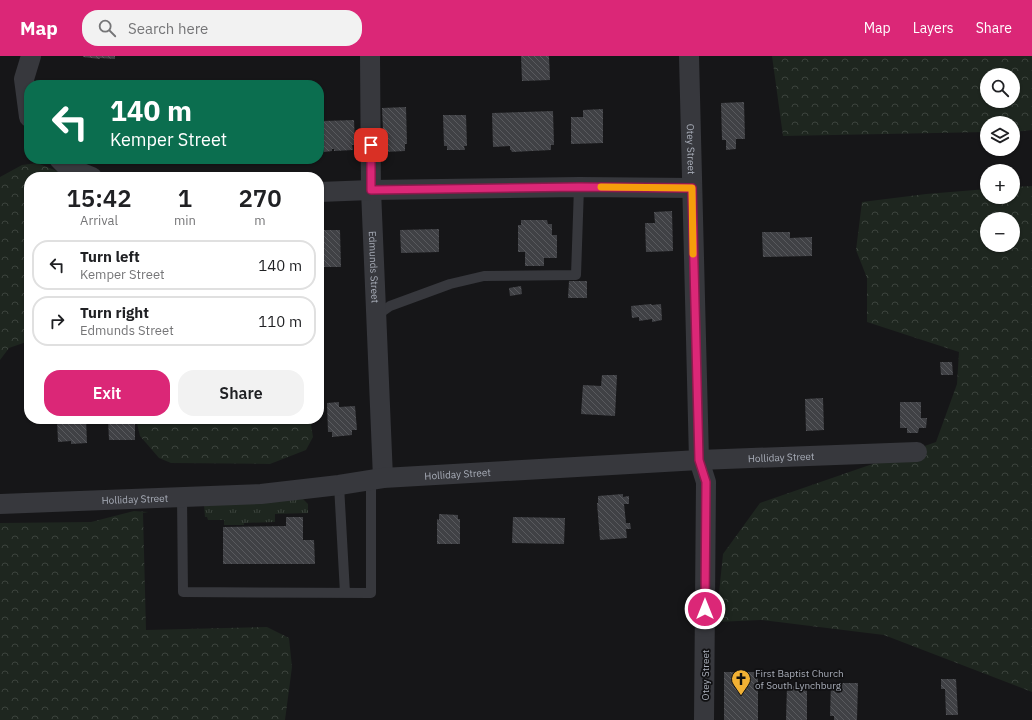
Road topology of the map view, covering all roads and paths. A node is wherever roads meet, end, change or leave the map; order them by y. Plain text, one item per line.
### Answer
1 (31, 56) edge
2 (370, 56) edge
3 (690, 56) edge
4 (24, 80) edge
5 (64, 164) edge
6 (80, 172) edge
7 (579, 187) junction
8 (692, 188) junction
9 (371, 190) junction
10 (324, 192) edge
11 (376, 316) junction
12 (917, 452) dead end
13 (699, 460) junction
14 (377, 479) junction
15 (339, 485) junction
16 (182, 497) junction
17 (0, 504) edge
18 (345, 593) junction
19 (704, 720) edge

1 - 4 street
2 - 9 street, Edmunds Street
3 - 8 street, Otey Street
5 - 6 street
7 - 8 street
7 - 9 street
7 - 11 lane
8 - 13 street, Otey Street
9 - 10 street
9 - 11 street, Edmunds Street
11 - 14 street, Edmunds Street
12 - 13 street, Holliday Street
13 - 14 street, Holliday Street
13 - 19 street, Otey Street
14 - 15 street, Holliday Street
14 - 18 lane
15 - 16 street, Holliday Street
15 - 18 lane
16 - 17 street, Holliday Street
16 - 18 lane

